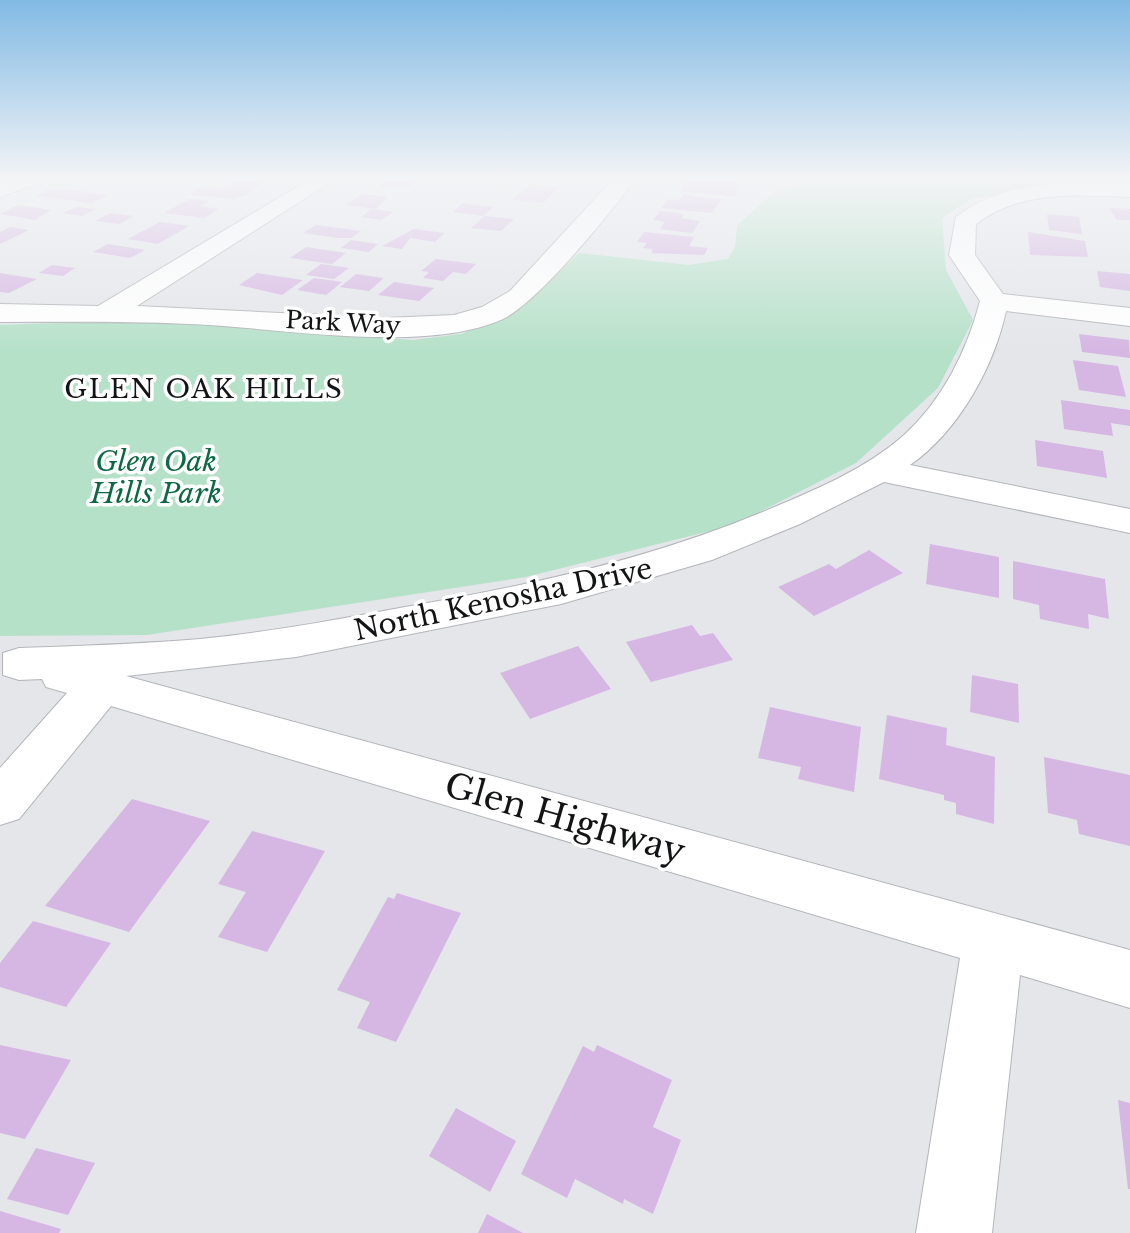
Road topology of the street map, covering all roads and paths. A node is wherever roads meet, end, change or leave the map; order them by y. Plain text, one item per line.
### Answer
1 (232, 236) edge
2 (574, 236) edge
3 (961, 236) edge
4 (994, 301) junction
5 (0, 313) edge
6 (106, 313) junction
7 (1130, 317) edge
8 (878, 470) junction
9 (1130, 521) edge
10 (10, 662) edge
11 (102, 685) junction
12 (0, 804) edge
13 (993, 941) junction
14 (1130, 979) edge
15 (954, 1233) edge

1 - 6 street
2 - 6 street, Park Way
3 - 4 street
4 - 7 street
4 - 8 street, North Kenosha Drive
5 - 6 street, Park Way
8 - 9 street
8 - 10 street, North Kenosha Drive
10 - 11 street, Glen Highway
11 - 12 street
11 - 13 street, Glen Highway
13 - 14 street, Glen Highway
13 - 15 street

